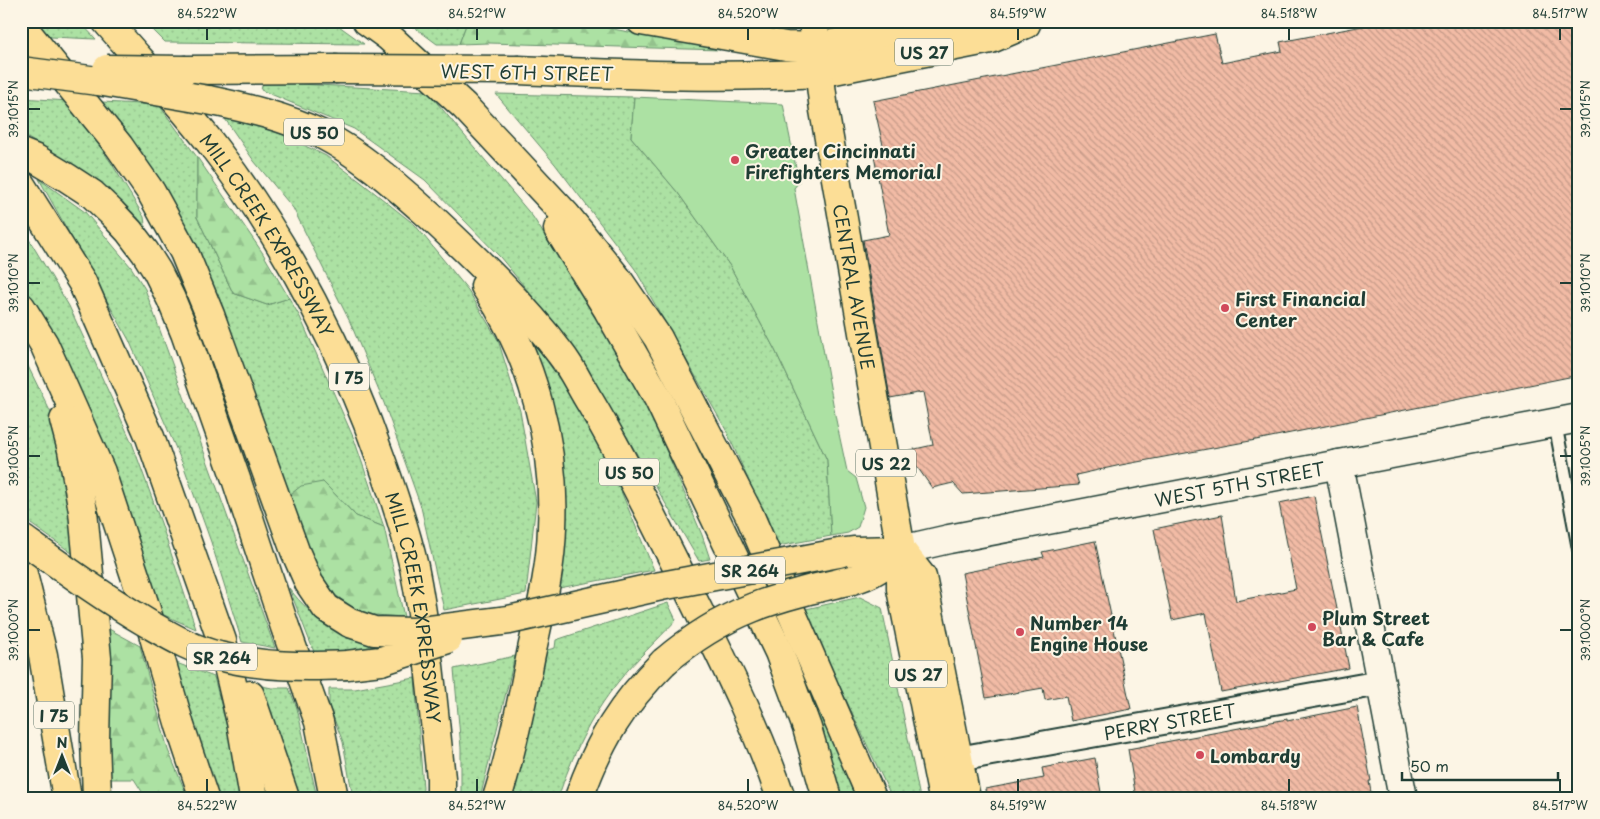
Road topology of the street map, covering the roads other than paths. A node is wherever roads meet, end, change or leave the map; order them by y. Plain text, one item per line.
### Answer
1 (106, 21) edge
2 (367, 21) edge
3 (641, 21) edge
4 (981, 21) edge
5 (991, 21) edge
6 (1035, 23) edge
7 (21, 25) edge
8 (816, 47) edge
9 (21, 70) edge
10 (21, 153) edge
11 (507, 154) junction
12 (21, 185) edge
13 (406, 194) junction
14 (21, 307) edge
15 (44, 344) junction
16 (1567, 421) edge
17 (1339, 464) junction
18 (182, 530) junction
19 (21, 538) edge
20 (902, 550) junction
21 (1579, 550) edge
22 (21, 566) edge
23 (509, 620) junction
24 (1380, 683) junction
25 (958, 759) junction
26 (67, 798) edge
27 (97, 798) edge
28 (204, 798) edge
29 (254, 798) edge
30 (285, 798) edge
31 (334, 798) edge
32 (441, 798) edge
33 (498, 798) edge
34 (578, 798) edge
35 (781, 798) edge
36 (827, 798) edge
37 (872, 798) edge
38 (944, 798) edge
39 (966, 798) edge
40 (1403, 798) edge

1 - 32 main road, MILL CREEK EXPRESSWAY / I 75
2 - 11 main road
3 - 8 main road
4 - 8 main road, WEST 6TH STREET / US 27
5 - 6 main road, WEST 6TH STREET / US 27
6 - 8 main road, WEST 6TH STREET / US 27
7 - 23 main road, bridge
8 - 9 main road, WEST 6TH STREET, bridge
8 - 20 main road, CENTRAL AVENUE / US 22
9 - 13 main road, US 50, bridge
10 - 31 main road
11 - 36 main road
11 - 37 main road
12 - 18 main road
13 - 33 main road
13 - 35 main road, US 50
14 - 15 main road
15 - 27 main road
15 - 28 main road
16 - 17 street, WEST 5TH STREET
16 - 21 lane
17 - 20 street, WEST 5TH STREET
17 - 24 street
18 - 29 main road
18 - 30 main road
19 - 23 main road, SR 264, bridge
20 - 23 main road, SR 264, bridge
20 - 25 main road, CENTRAL AVENUE / US 27
20 - 34 main road, bridge
20 - 38 main road, CENTRAL AVENUE / US 27
22 - 26 main road, I 75
24 - 25 street, PERRY STREET
24 - 40 street
25 - 39 main road, CENTRAL AVENUE / US 27

